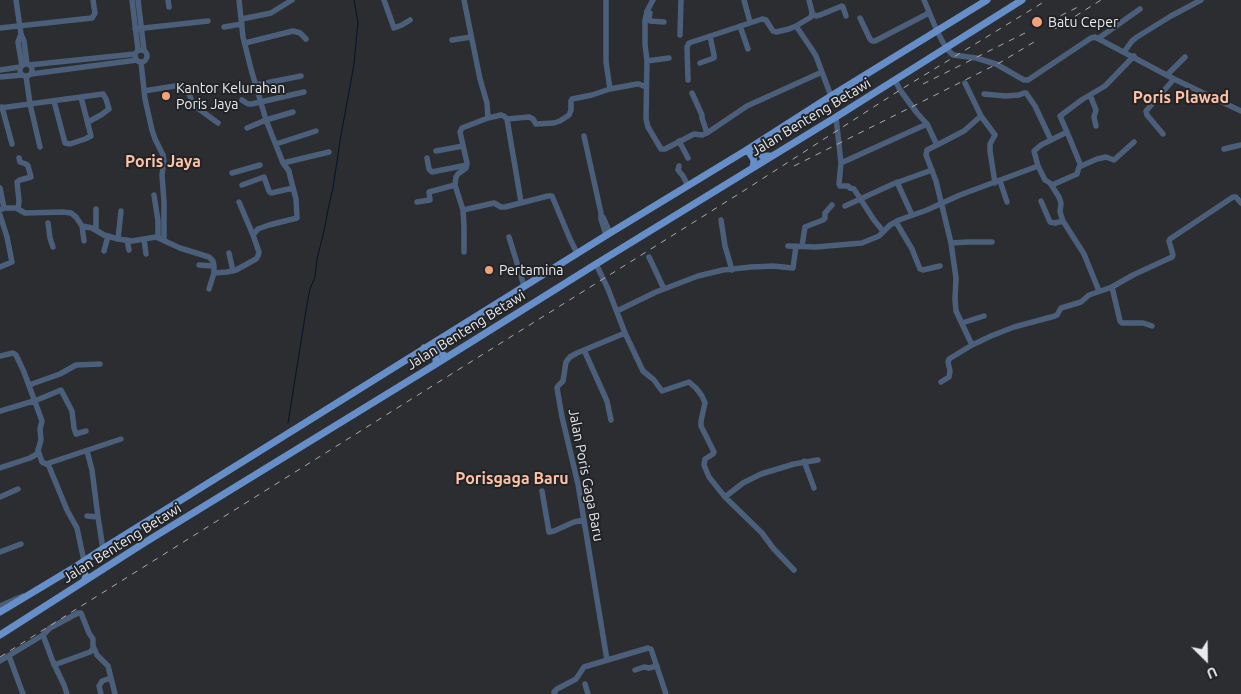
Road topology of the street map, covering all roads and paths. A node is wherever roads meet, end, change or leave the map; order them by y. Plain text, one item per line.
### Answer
1 (16, 0) edge
2 (93, 0) edge
3 (132, 0) edge
4 (138, 0) edge
5 (168, 0) edge
6 (239, 0) edge
7 (292, 0) edge
8 (384, 0) edge
9 (464, 0) edge
10 (606, 0) edge
11 (655, 0) edge
12 (681, 0) edge
13 (744, 0) edge
14 (809, 0) edge
15 (924, 0) edge
16 (986, 0) edge
17 (1022, 0) edge
18 (1200, 0) edge
19 (841, 3) edge
20 (169, 7) dead end
21 (1140, 9) dead end
22 (930, 13) junction
23 (812, 14) junction
24 (846, 16) dead end
25 (860, 18) dead end
26 (410, 20) dead end
27 (208, 21) dead end
28 (242, 21) junction
29 (664, 22) dead end
30 (750, 22) junction
31 (20, 26) junction
32 (740, 26) junction
33 (796, 26) junction
34 (224, 27) dead end
35 (0, 28) edge
36 (139, 29) junction
37 (938, 33) junction
38 (680, 35) dead end
39 (710, 36) junction
40 (471, 37) junction
41 (1099, 38) junction
42 (306, 39) dead end
43 (452, 40) dead end
44 (245, 44) junction
45 (945, 46) junction
46 (748, 49) dead end
47 (1124, 52) junction
48 (139, 55) junction
49 (1134, 56) junction
50 (1185, 57) dead end
51 (669, 58) dead end
52 (647, 61) junction
53 (700, 63) dead end
54 (24, 66) junction
55 (0, 70) edge
56 (822, 72) junction
57 (26, 75) junction
58 (1167, 75) junction
59 (301, 76) dead end
60 (0, 78) edge
61 (1174, 79) junction
62 (688, 80) dead end
63 (895, 80) junction
64 (966, 83) dead end
65 (256, 85) junction
66 (643, 86) junction
67 (610, 89) junction
68 (144, 92) junction
69 (304, 92) dead end
70 (692, 93) dead end
71 (984, 94) dead end
72 (1090, 95) junction
73 (830, 96) junction
74 (81, 97) junction
75 (242, 100) dead end
76 (54, 101) junction
77 (260, 102) junction
78 (30, 104) junction
79 (1, 108) edge
80 (1241, 111) edge
81 (293, 112) dead end
82 (981, 116) junction
83 (836, 117) junction
84 (488, 118) junction
85 (507, 119) junction
86 (266, 120) junction
87 (88, 122) junction
88 (218, 123) dead end
89 (927, 124) junction
90 (1096, 126) dead end
91 (246, 128) dead end
92 (316, 132) dead end
93 (1067, 132) junction
94 (706, 133) junction
95 (1163, 134) dead end
96 (584, 136) dead end
97 (1051, 140) junction
98 (680, 141) junction
99 (1134, 142) dead end
100 (12, 144) dead end
101 (276, 144) junction
102 (937, 145) junction
103 (1241, 145) edge
104 (463, 146) junction
105 (756, 146) junction
106 (40, 147) dead end
107 (1224, 149) dead end
108 (436, 151) dead end
109 (329, 152) dead end
110 (747, 152) junction
111 (766, 156) junction
112 (19, 158) dead end
113 (428, 158) dead end
114 (688, 158) dead end
115 (283, 163) junction
116 (754, 163) junction
117 (840, 163) junction
118 (467, 165) junction
119 (679, 166) dead end
120 (1038, 166) junction
121 (1081, 166) junction
122 (932, 170) junction
123 (232, 173) dead end
124 (264, 177) junction
125 (897, 182) junction
126 (998, 182) junction
127 (242, 185) dead end
128 (455, 185) junction
129 (1052, 185) junction
130 (688, 186) junction
131 (0, 188) edge
132 (293, 188) junction
133 (154, 195) dead end
134 (860, 198) junction
135 (1041, 201) dead end
136 (239, 202) dead end
137 (417, 202) dead end
138 (521, 202) junction
139 (1007, 202) dead end
140 (941, 203) junction
141 (1241, 203) edge
142 (832, 205) dead end
143 (845, 206) dead end
144 (2, 209) edge
145 (18, 209) junction
146 (96, 209) dead end
147 (463, 210) junction
148 (121, 211) dead end
149 (0, 215) edge
150 (912, 215) junction
151 (721, 220) dead end
152 (1063, 221) junction
153 (896, 222) junction
154 (48, 223) dead end
155 (82, 226) junction
156 (96, 230) junction
157 (883, 231) junction
158 (608, 234) junction
159 (253, 235) junction
160 (108, 236) junction
161 (509, 237) dead end
162 (118, 239) junction
163 (161, 239) junction
164 (127, 240) junction
165 (144, 240) junction
166 (84, 241) dead end
167 (992, 242) dead end
168 (951, 243) junction
169 (788, 246) dead end
170 (800, 246) junction
171 (53, 247) dead end
172 (130, 250) dead end
173 (104, 251) dead end
174 (464, 252) dead end
175 (229, 253) dead end
176 (577, 253) junction
177 (146, 254) dead end
178 (649, 257) dead end
179 (596, 264) junction
180 (199, 265) dead end
181 (214, 266) junction
182 (940, 266) dead end
183 (0, 267) edge
184 (732, 270) junction
185 (233, 271) junction
186 (214, 273) junction
187 (524, 286) junction
188 (1112, 286) junction
189 (209, 289) dead end
190 (664, 289) junction
191 (1099, 291) junction
192 (617, 312) junction
193 (984, 316) dead end
194 (962, 323) junction
195 (1152, 326) dead end
196 (625, 333) junction
197 (439, 342) junction
198 (972, 345) junction
199 (426, 349) junction
200 (584, 350) junction
201 (0, 356) edge
202 (441, 359) junction
203 (100, 364) dead end
204 (941, 382) dead end
205 (29, 385) junction
206 (34, 400) junction
207 (0, 411) edge
208 (611, 420) dead end
209 (86, 431) dead end
210 (121, 438) dead end
211 (38, 450) junction
212 (87, 451) junction
213 (818, 460) dead end
214 (804, 461) junction
215 (48, 464) junction
216 (0, 468) edge
217 (814, 488) dead end
218 (18, 489) dead end
219 (542, 492) dead end
220 (0, 497) edge
221 (725, 497) junction
222 (87, 516) dead end
223 (98, 517) junction
224 (584, 520) junction
225 (134, 530) junction
226 (143, 538) junction
227 (21, 544) dead end
228 (103, 549) junction
229 (0, 552) edge
230 (84, 561) junction
231 (75, 567) junction
232 (794, 570) dead end
233 (84, 581) junction
234 (36, 591) junction
235 (0, 606) edge
236 (0, 612) edge
237 (1, 634) edge
238 (43, 635) junction
239 (94, 648) junction
240 (9, 656) junction
241 (607, 660) junction
242 (0, 661) edge
243 (54, 664) junction
244 (657, 666) junction
245 (635, 670) dead end
246 (111, 678) junction
247 (585, 684) dead end
248 (22, 694) edge
249 (67, 694) edge
250 (101, 694) edge
251 (115, 694) edge
252 (555, 694) edge
253 (588, 694) edge
254 (666, 694) edge

1 - 31 street
2 - 31 street
3 - 36 street
4 - 36 street
5 - 20 street
6 - 28 street
7 - 28 street
8 - 26 street
9 - 40 street
10 - 67 street
11 - 29 street
11 - 52 street
12 - 38 street
13 - 30 street
14 - 23 street
15 - 22 street
16 - 37 main road, Jalan Benteng Betawi
17 - 45 main road, Jalan Benteng Betawi
18 - 47 street
19 - 23 street
19 - 24 street
21 - 41 street
22 - 25 street
22 - 37 street
23 - 33 street
27 - 36 street
28 - 34 street
28 - 44 street
30 - 32 street
30 - 33 street
31 - 35 street
31 - 54 street
32 - 39 street
32 - 46 street
33 - 56 street
36 - 48 street
37 - 45 street
37 - 73 main road, Jalan Benteng Betawi
39 - 53 street
39 - 62 street
40 - 43 street
40 - 84 street
41 - 45 street
41 - 47 street
42 - 44 street
44 - 65 street
45 - 63 main road, Jalan Benteng Betawi
47 - 49 street
48 - 54 street
48 - 57 street
48 - 68 street
49 - 58 street
49 - 72 street
50 - 58 street
51 - 52 street
52 - 66 street
54 - 55 street
54 - 57 street
54 - 57 street
56 - 73 street
56 - 94 street
57 - 60 street
57 - 78 street
58 - 61 street
59 - 65 street
61 - 80 street
61 - 95 street
63 - 83 main road, Jalan Benteng Betawi
63 - 89 street
64 - 82 street
65 - 77 street
66 - 67 street
66 - 98 street
67 - 85 street
68 - 88 street
68 - 163 street
69 - 77 street
70 - 94 street
71 - 97 street
72 - 90 street
72 - 93 street
73 - 105 main road, Jalan Benteng Betawi
74 - 76 street
74 - 87 street
74 - 87 street
75 - 77 street
76 - 78 street
76 - 87 street
77 - 86 street
78 - 79 street
78 - 106 street
79 - 100 street
81 - 86 street
82 - 102 street
82 - 126 street
83 - 111 main road, Jalan Benteng Betawi
83 - 117 street
84 - 85 street
84 - 104 street
85 - 138 street
86 - 91 street
86 - 101 street
89 - 102 street
89 - 117 street
92 - 101 street
93 - 97 street
93 - 121 street
94 - 98 street
96 - 158 street
97 - 120 street
98 - 114 street
99 - 121 street
101 - 115 street
102 - 122 street
103 - 107 street
104 - 108 street
104 - 118 street
105 - 110 main road, Jalan Benteng Betawi
105 - 111 main road
109 - 115 street
110 - 116 main road
110 - 130 main road, Jalan Benteng Betawi
111 - 116 main road, Jalan Benteng Betawi
112 - 145 street
113 - 118 street
115 - 132 street
116 - 179 main road, Jalan Benteng Betawi
117 - 134 street
118 - 128 street
119 - 130 street
120 - 126 street
120 - 129 street
121 - 129 street
122 - 125 street
122 - 140 street
123 - 124 street
124 - 127 street
124 - 132 street
125 - 134 street
125 - 150 street
126 - 139 street
126 - 140 street
128 - 137 street
128 - 147 street
129 - 152 street
130 - 158 main road, Jalan Benteng Betawi
131 - 144 street
132 - 159 street
133 - 163 street
134 - 143 street
134 - 157 street
135 - 152 street
136 - 159 street
138 - 147 street
138 - 176 street
140 - 150 street
140 - 168 street
141 - 188 street
142 - 170 street
144 - 145 street
145 - 155 street
146 - 156 street
147 - 174 street
148 - 162 street
149 - 183 street
150 - 153 street
151 - 184 street
152 - 191 street
153 - 157 street
153 - 182 street
154 - 171 street
155 - 156 street
155 - 166 street
156 - 160 street
157 - 170 street
158 - 176 main road, Jalan Benteng Betawi
159 - 185 street
160 - 162 street
160 - 173 street
161 - 187 street
162 - 164 street
163 - 165 street
163 - 181 street
164 - 165 street
164 - 172 street
165 - 177 street
167 - 168 street
168 - 194 street
169 - 170 street
170 - 184 street
175 - 185 street
176 - 187 main road, Jalan Benteng Betawi
178 - 190 street
179 - 192 street
179 - 202 main road, Jalan Benteng Betawi
180 - 181 street
181 - 186 street
184 - 190 street
185 - 186 street
186 - 189 street
187 - 197 main road, Jalan Benteng Betawi
188 - 191 street
188 - 195 street
190 - 192 street
191 - 198 street
192 - 196 street
193 - 194 street
194 - 198 street
196 - 200 street, Jalan Poris Gaga Baru
196 - 221 street
197 - 199 main road, Jalan Benteng Betawi
197 - 202 main road
198 - 204 street
199 - 202 main road
199 - 225 main road, Jalan Benteng Betawi
200 - 208 street
200 - 224 street, Jalan Poris Gaga Baru
201 - 205 street
202 - 226 main road, Jalan Benteng Betawi
203 - 205 street
205 - 206 street
206 - 207 street
206 - 209 street
206 - 211 street
210 - 212 street
211 - 215 street
211 - 216 street
212 - 215 street
212 - 223 street
213 - 214 street
214 - 217 street
214 - 221 street
215 - 230 street
218 - 220 street
219 - 224 street
221 - 232 street
222 - 223 street
223 - 228 street
224 - 241 street, Jalan Poris Gaga Baru
225 - 226 main road
225 - 228 main road, Jalan Benteng Betawi
226 - 233 main road, Jalan Benteng Betawi
227 - 229 street
228 - 230 main road, Jalan Benteng Betawi
230 - 231 main road, Jalan Benteng Betawi
231 - 233 main road
231 - 234 main road, Jalan Benteng Betawi
233 - 237 main road, Jalan Benteng Betawi
234 - 235 street
234 - 236 main road, Jalan Benteng Betawi
238 - 239 street
238 - 240 street
238 - 243 street
239 - 243 street
239 - 246 street
240 - 242 street
240 - 248 street
241 - 244 street
241 - 252 street
243 - 249 street
244 - 245 street
244 - 254 street
246 - 250 street
246 - 251 street
247 - 253 street

